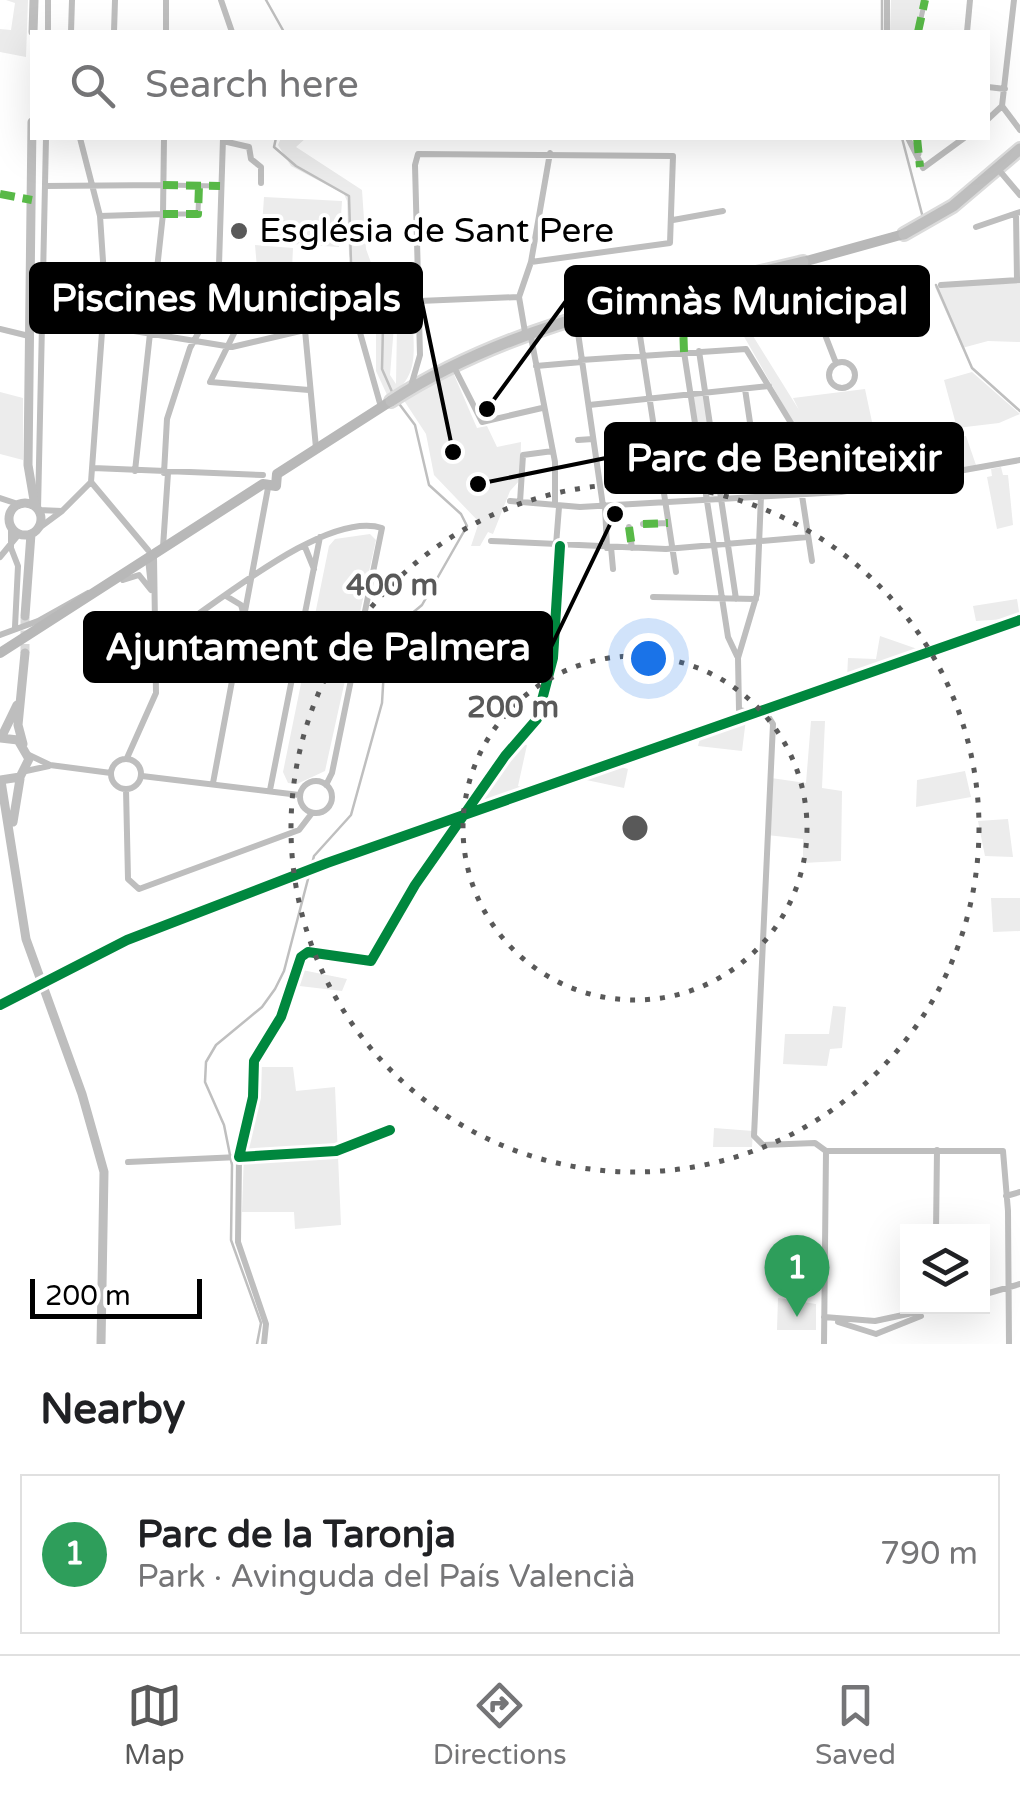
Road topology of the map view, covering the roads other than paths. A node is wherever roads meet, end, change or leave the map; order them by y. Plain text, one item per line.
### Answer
1 (34, 0) edge
2 (48, 0) edge
3 (72, 0) edge
4 (115, 0) edge
5 (166, 0) edge
6 (221, 0) edge
7 (887, 0) edge
8 (925, 0) edge
9 (970, 0) edge
10 (1014, 0) edge
11 (33, 30) edge
12 (48, 30) edge
13 (72, 30) edge
14 (114, 30) edge
15 (166, 30) edge
16 (231, 30) edge
17 (888, 30) edge
18 (918, 30) edge
19 (967, 30) edge
20 (990, 87) edge
21 (1004, 88) junction
22 (990, 105) edge
23 (1002, 106) junction
24 (990, 117) edge
25 (1020, 130) edge
26 (32, 140) edge
27 (46, 140) edge
28 (80, 140) edge
29 (164, 140) edge
30 (223, 140) edge
31 (227, 140) edge
32 (909, 140) edge
33 (917, 140) edge
34 (961, 140) edge
35 (1020, 149) edge
36 (550, 153) junction
37 (922, 168) junction
38 (997, 168) junction
39 (220, 182) junction
40 (261, 183) dead end
41 (163, 185) junction
42 (46, 186) junction
43 (91, 186) junction
44 (198, 186) junction
45 (1020, 195) edge
46 (723, 211) dead end
47 (1018, 213) edge
48 (163, 214) junction
49 (100, 216) junction
50 (673, 220) junction
51 (976, 227) dead end
52 (904, 234) joint
53 (531, 262) junction
54 (802, 262) junction
55 (1018, 280) edge
56 (941, 285) dead end
57 (691, 289) junction
58 (519, 297) junction
59 (418, 301) junction
60 (635, 303) junction
61 (30, 314) junction
62 (45, 317) junction
63 (356, 318) junction
64 (576, 318) junction
65 (692, 322) junction
66 (704, 322) dead end
67 (103, 327) junction
68 (0, 329) edge
69 (305, 330) junction
70 (527, 332) junction
71 (150, 335) junction
72 (30, 336) junction
73 (193, 342) junction
74 (224, 346) junction
75 (698, 351) junction
76 (684, 352) junction
77 (420, 355) junction
78 (642, 355) junction
79 (582, 361) junction
80 (453, 364) junction
81 (836, 364) junction
82 (536, 366) junction
83 (422, 376) junction
84 (769, 386) junction
85 (745, 388) junction
86 (310, 390) junction
87 (705, 393) junction
88 (690, 394) junction
89 (650, 399) junction
90 (386, 404) junction
91 (588, 405) junction
92 (542, 408) junction
93 (593, 439) junction
94 (578, 440) dead end
95 (317, 449) junction
96 (553, 451) junction
97 (1020, 460) edge
98 (28, 465) junction
99 (93, 468) junction
100 (135, 471) junction
101 (166, 473) junction
102 (91, 482) junction
103 (265, 482) junction
104 (802, 494) junction
105 (760, 496) junction
106 (2, 498) edge
107 (721, 498) junction
108 (706, 499) junction
109 (510, 501) dead end
110 (520, 502) junction
111 (666, 502) junction
112 (16, 506) junction
113 (558, 506) junction
114 (604, 506) junction
115 (37, 508) junction
116 (62, 511) junction
117 (668, 522) junction
118 (643, 524) dead end
119 (629, 527) dead end
120 (24, 532) junction
121 (320, 536) junction
122 (808, 537) junction
123 (490, 541) dead end
124 (759, 542) junction
125 (728, 544) junction
126 (713, 545) junction
127 (305, 546) junction
128 (558, 546) junction
129 (609, 547) junction
130 (11, 548) junction
131 (632, 548) junction
132 (672, 549) junction
133 (153, 552) junction
134 (0, 556) edge
135 (812, 561) dead end
136 (613, 569) dead end
137 (676, 572) dead end
138 (252, 580) junction
139 (314, 580) junction
140 (241, 587) junction
141 (152, 592) junction
142 (92, 594) junction
143 (226, 596) junction
144 (652, 597) dead end
145 (722, 598) junction
146 (736, 599) junction
147 (756, 599) junction
148 (25, 616) tunnel mouth
149 (244, 619) junction
150 (15, 627) junction
151 (37, 632) junction
152 (0, 635) edge
153 (153, 635) junction
154 (25, 653) tunnel mouth
155 (0, 656) edge
156 (738, 658) junction
157 (22, 693) junction
158 (1, 738) edge
159 (23, 744) junction
160 (29, 755) junction
161 (127, 758) junction
162 (50, 766) junction
163 (111, 773) junction
164 (23, 774) junction
165 (142, 776) junction
166 (1, 781) edge
167 (213, 783) junction
168 (326, 785) junction
169 (126, 789) junction
170 (270, 790) junction
171 (299, 795) junction
172 (312, 813) junction
173 (12, 840) junction
174 (390, 1130) dead end
175 (937, 1150) junction
176 (826, 1151) junction
177 (233, 1157) junction
178 (128, 1162) dead end
179 (1020, 1192) edge
180 (1006, 1196) junction
181 (936, 1224) edge
182 (1020, 1284) edge
183 (1009, 1288) junction
184 (990, 1294) edge
185 (922, 1314) edge
186 (824, 1317) junction
187 (101, 1344) edge
188 (264, 1344) edge
189 (824, 1344) edge
190 (1008, 1344) edge

1 - 11 street
2 - 12 street
3 - 13 street
4 - 14 street
5 - 15 street
6 - 16 street
7 - 17 street
8 - 18 street
9 - 19 street
10 - 21 street
20 - 21 street
21 - 23 street
22 - 23 street
23 - 24 street
23 - 25 street
26 - 61 street
27 - 42 street
28 - 43 street
29 - 41 street
30 - 39 street
31 - 40 street
32 - 37 street
33 - 37 street
34 - 37 street
35 - 38 highway
36 - 50 street
36 - 53 street
36 - 59 street
38 - 45 street
38 - 52 highway
39 - 44 street
39 - 73 street
41 - 43 street
41 - 44 street
41 - 48 street
42 - 43 street
42 - 62 street
43 - 49 street
44 - 48 street
46 - 50 street
47 - 51 street
47 - 55 street
48 - 49 street
48 - 71 street
49 - 67 street
50 - 53 street
52 - 54 main road
53 - 58 street
54 - 57 highway
54 - 81 street
55 - 56 street
57 - 60 highway
57 - 65 street
58 - 59 street
58 - 70 street
59 - 77 street
60 - 64 highway
60 - 78 street
61 - 62 street
61 - 72 street
62 - 67 street
62 - 115 street
63 - 69 street
63 - 74 street
63 - 90 street
64 - 70 highway
64 - 79 street
65 - 66 street
65 - 76 street
67 - 71 street
67 - 99 street
68 - 72 street
69 - 74 street
69 - 86 street
70 - 80 highway
70 - 82 street
71 - 73 street
71 - 100 street
72 - 98 street
73 - 74 street
73 - 101 street
74 - 86 street
75 - 76 street
75 - 84 street
75 - 87 street
76 - 78 street
76 - 88 street
77 - 83 street
77 - 83 street
78 - 79 street
78 - 89 street
79 - 82 street
79 - 91 street
80 - 83 highway
80 - 92 street
81 - 81 street
82 - 92 street
83 - 90 highway
84 - 85 street
84 - 104 street
85 - 87 street
85 - 105 street
86 - 95 street
87 - 88 street
87 - 107 street
88 - 89 street
88 - 108 street
89 - 91 street
89 - 111 street
90 - 95 main road
91 - 93 street
92 - 96 street
93 - 94 street
93 - 114 street
95 - 103 main road
96 - 110 street
96 - 113 street
97 - 104 street
98 - 112 street
98 - 115 street
99 - 100 street
99 - 102 street
100 - 101 street
101 - 103 street
101 - 133 street
102 - 116 street
102 - 133 street
103 - 133 main road
103 - 138 street
104 - 105 street
104 - 122 street
105 - 107 street
105 - 124 street
106 - 112 street
107 - 108 street
107 - 125 street
108 - 111 street
108 - 126 street
109 - 110 street
110 - 113 street
111 - 114 street
111 - 117 street
112 - 115 street
112 - 120 street
113 - 114 street
113 - 128 street
114 - 129 street
115 - 116 street
115 - 120 street
116 - 120 street
117 - 118 street
117 - 132 street
119 - 131 street
120 - 130 street
120 - 148 street
121 - 127 street
121 - 139 street
121 - 168 street
122 - 124 street
122 - 135 street
123 - 128 street
124 - 125 street
124 - 147 street
125 - 126 street
125 - 146 street
126 - 132 street
126 - 145 street
127 - 138 street
127 - 139 street
128 - 129 street
128 - 177 street
129 - 131 street
129 - 136 street
130 - 134 street
130 - 150 street
131 - 132 street
132 - 137 street
133 - 141 street
133 - 142 main road
138 - 140 street
138 - 149 street
139 - 170 street
140 - 143 street
140 - 149 street
141 - 151 street
141 - 153 street
142 - 150 street
142 - 151 main road
143 - 149 street
143 - 153 street
144 - 145 street
145 - 146 street
145 - 156 street
146 - 147 street
147 - 156 street
149 - 167 street
150 - 152 street
151 - 155 main road
153 - 161 street
154 - 157 street
156 - 176 street
157 - 158 street
157 - 159 street
158 - 159 street
159 - 160 street
160 - 162 street
160 - 164 street
161 - 163 street
161 - 165 street
162 - 163 street
162 - 164 street
163 - 169 street
164 - 166 street
164 - 173 street
165 - 167 street
165 - 169 street
166 - 173 street
167 - 170 street
168 - 171 street
168 - 172 street
169 - 172 street
170 - 171 street
171 - 172 street
173 - 187 street
174 - 177 street
175 - 176 street
175 - 180 street
175 - 181 street
176 - 186 street
177 - 178 street
177 - 188 street
179 - 180 street
180 - 183 street
182 - 183 street
183 - 184 street
183 - 190 street
185 - 186 street
186 - 189 street

